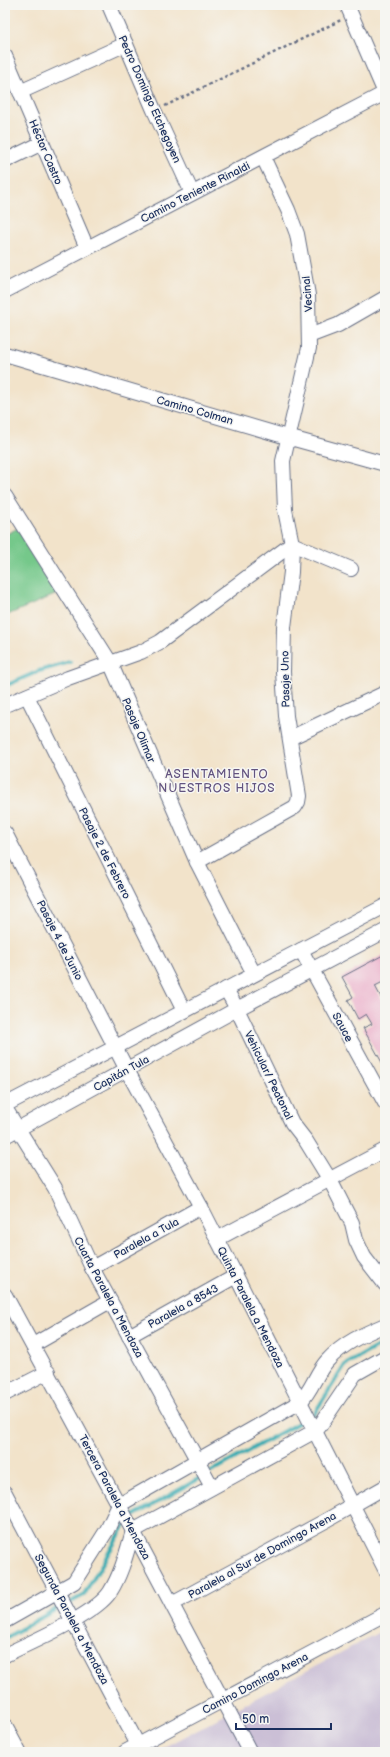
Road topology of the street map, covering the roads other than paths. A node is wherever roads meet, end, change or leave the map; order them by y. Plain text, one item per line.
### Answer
1 (109, 5) edge
2 (350, 10) edge
3 (126, 44) junction
4 (5, 56) edge
5 (20, 92) junction
6 (385, 93) edge
7 (42, 143) junction
8 (263, 157) junction
9 (5, 161) edge
10 (192, 194) junction
11 (87, 248) junction
12 (5, 291) edge
13 (385, 298) edge
14 (309, 336) junction
15 (5, 354) edge
16 (287, 437) junction
17 (385, 464) edge
18 (5, 496) edge
19 (292, 544) junction
20 (351, 569) dead end
21 (110, 662) junction
22 (385, 693) edge
23 (27, 696) junction
24 (5, 704) edge
25 (290, 738) junction
26 (5, 833) edge
27 (197, 862) junction
28 (385, 906) edge
29 (385, 932) edge
30 (301, 950) junction
31 (312, 970) junction
32 (254, 974) junction
33 (226, 989) junction
34 (236, 1009) junction
35 (184, 1011) junction
36 (115, 1047) junction
37 (127, 1070) junction
38 (385, 1103) edge
39 (5, 1105) edge
40 (5, 1108) edge
41 (18, 1129) junction
42 (5, 1136) edge
43 (385, 1150) edge
44 (330, 1180) junction
45 (201, 1208) junction
46 (217, 1239) junction
47 (92, 1268) junction
48 (236, 1276) junction
49 (385, 1284) edge
50 (5, 1295) edge
51 (110, 1301) junction
52 (385, 1325) edge
53 (129, 1336) junction
54 (33, 1345) junction
55 (385, 1357) edge
56 (48, 1372) junction
57 (5, 1394) edge
58 (300, 1402) junction
59 (315, 1431) junction
60 (198, 1460) junction
61 (212, 1487) junction
62 (385, 1487) edge
63 (5, 1493) edge
64 (119, 1505) junction
65 (352, 1505) junction
66 (133, 1531) junction
67 (385, 1569) edge
68 (58, 1592) junction
69 (172, 1604) junction
70 (385, 1614) edge
71 (5, 1621) edge
72 (73, 1621) junction
73 (5, 1655) edge
74 (221, 1700) junction
75 (5, 1726) edge
76 (138, 1745) junction
77 (18, 1752) edge
78 (125, 1752) edge
79 (250, 1752) edge

1 - 3 street, Pedro Domingo Etchegoyen
2 - 6 street
3 - 5 street
3 - 10 street, Pedro Domingo Etchegoyen
4 - 5 street, Héctor Castro
5 - 7 street, Héctor Castro
6 - 8 street, Camino Teniente Rinaldi
7 - 9 street
7 - 11 street, Héctor Castro
8 - 10 street, Camino Teniente Rinaldi
8 - 14 street, Vecinal
10 - 11 street, Camino Teniente Rinaldi
11 - 12 street, Camino Teniente Rinaldi
13 - 14 street
14 - 16 street, Vecinal
15 - 16 street, Camino Colman
16 - 17 street, Camino Colman
16 - 19 street, Pasaje Uno
18 - 21 street, Pasaje Olimar
19 - 20 street
19 - 21 street
19 - 25 street, Pasaje Uno
21 - 23 street
21 - 27 street, Pasaje Olimar
22 - 25 street
23 - 24 street
23 - 35 street, Pasaje 2 de Febrero
25 - 27 street, Pasaje Uno
26 - 36 street, Pasaje 4 de Junio
27 - 32 street, Pasaje Olimar
28 - 30 street
29 - 31 street, Capitán Tula
30 - 31 street, Sauce
30 - 32 street
31 - 34 street, Capitán Tula
31 - 38 street, Sauce
32 - 33 street
33 - 34 street
33 - 35 street
34 - 37 street, Capitán Tula
34 - 44 street, Vehicular/ Peatonal
35 - 36 street
36 - 37 street, Quinta Paralela a Mendoza
36 - 39 street
37 - 41 street, Capitán Tula
37 - 45 street, Quinta Paralela a Mendoza
40 - 41 street, Cuarta Paralela a Mendoza
41 - 42 street, Capitán Tula
41 - 47 street, Cuarta Paralela a Mendoza
43 - 44 street
44 - 46 street
44 - 49 street, Vehicular/ Peatonal
45 - 46 street, Quinta Paralela a Mendoza
45 - 47 street, Paralela a Tula
46 - 48 street, Quinta Paralela a Mendoza
47 - 51 street, Cuarta Paralela a Mendoza
48 - 53 street, Paralela a 8543
48 - 58 street, Quinta Paralela a Mendoza
50 - 54 street, Tercera Paralela a Mendoza
51 - 53 street, Cuarta Paralela a Mendoza
51 - 54 street
52 - 58 street
53 - 60 street, Cuarta Paralela a Mendoza
54 - 56 street, Tercera Paralela a Mendoza
55 - 59 street
56 - 57 street
56 - 64 street, Tercera Paralela a Mendoza
58 - 59 street, Quinta Paralela a Mendoza
58 - 60 street
59 - 61 street
59 - 65 street, Quinta Paralela a Mendoza
60 - 61 street, Cuarta Paralela a Mendoza
60 - 64 street
61 - 66 street
62 - 65 street
63 - 68 street, Segunda Paralela a Mendoza
64 - 66 street, Tercera Paralela a Mendoza
64 - 68 street
65 - 67 street, Quinta Paralela a Mendoza
65 - 69 street, Paralela al Sur de Domingo Arena
66 - 69 street, Tercera Paralela a Mendoza
66 - 72 street
68 - 71 street
68 - 72 street, Segunda Paralela a Mendoza
69 - 74 street, Tercera Paralela a Mendoza
70 - 74 street, Camino Domingo Arena
72 - 73 street
72 - 76 street, Segunda Paralela a Mendoza
74 - 76 street, Camino Domingo Arena
74 - 79 street, Tercera Paralela a Mendoza
75 - 77 street
76 - 78 street, Camino Domingo Arena

